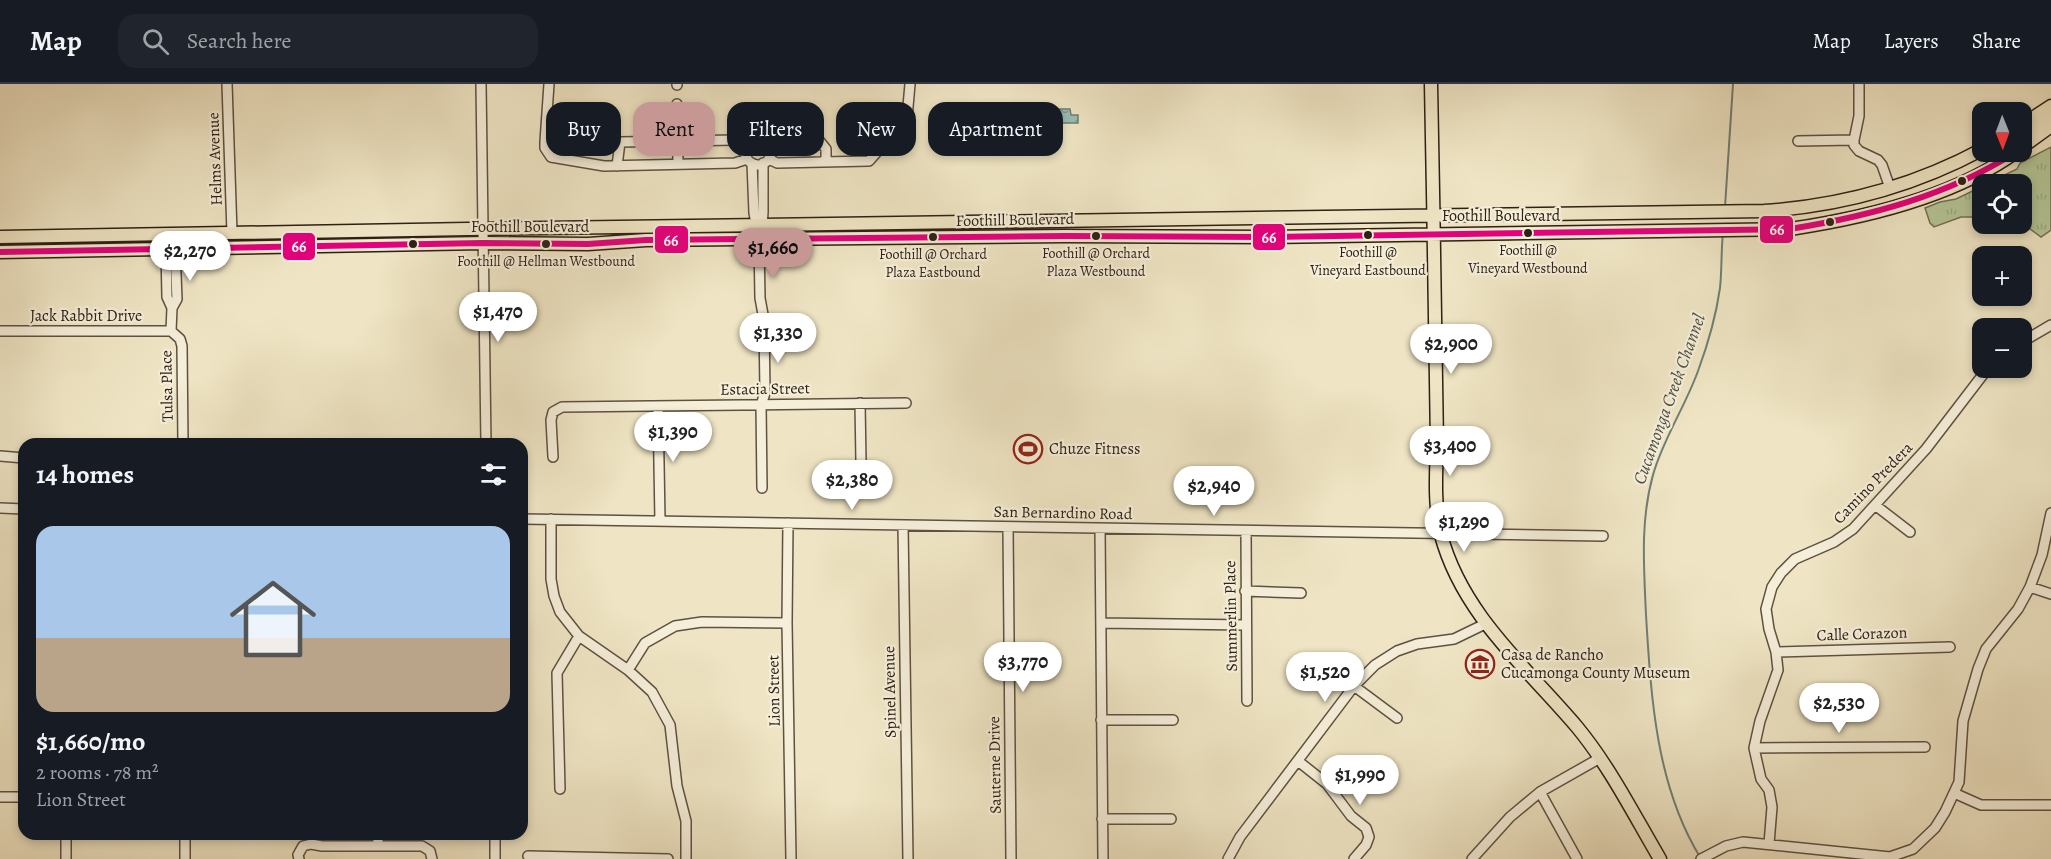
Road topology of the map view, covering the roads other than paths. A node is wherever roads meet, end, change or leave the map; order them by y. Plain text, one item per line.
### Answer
1 (227, 84) edge
2 (481, 84) edge
3 (549, 84) edge
4 (910, 84) edge
5 (1431, 84) edge
6 (1859, 84) edge
7 (2051, 106) edge
8 (2051, 116) edge
9 (2032, 118) edge
10 (2051, 126) edge
11 (2032, 129) edge
12 (1854, 140) junction
13 (2032, 140) edge
14 (1798, 141) dead end
15 (633, 142) edge
16 (824, 146) edge
17 (1972, 154) edge
18 (678, 156) edge
19 (748, 156) edge
20 (768, 156) edge
21 (750, 161) junction
22 (766, 161) junction
23 (826, 162) junction
24 (1993, 162) edge
25 (678, 164) junction
26 (617, 166) junction
27 (1890, 188) junction
28 (1433, 214) junction
29 (759, 225) junction
30 (483, 229) junction
31 (232, 233) junction
32 (1434, 233) junction
33 (0, 237) edge
34 (759, 240) junction
35 (483, 243) junction
36 (171, 249) junction
37 (0, 252) edge
38 (2051, 325) edge
39 (0, 331) edge
40 (171, 331) junction
41 (2032, 336) edge
42 (1980, 378) edge
43 (860, 403) junction
44 (906, 403) dead end
45 (761, 405) junction
46 (658, 406) junction
47 (183, 438) edge
48 (486, 438) edge
49 (0, 456) edge
50 (554, 457) dead end
51 (18, 458) edge
52 (861, 462) dead end
53 (762, 488) dead end
54 (1875, 505) junction
55 (0, 508) edge
56 (18, 509) edge
57 (2051, 513) edge
58 (528, 519) edge
59 (551, 519) junction
60 (660, 521) junction
61 (788, 523) junction
62 (903, 525) junction
63 (1008, 527) junction
64 (1100, 529) junction
65 (1246, 531) junction
66 (1910, 532) dead end
67 (1441, 534) junction
68 (1603, 536) dead end
69 (2031, 587) junction
70 (1245, 591) junction
71 (1301, 593) dead end
72 (2051, 594) edge
73 (788, 623) junction
74 (1101, 623) junction
75 (1485, 624) junction
76 (1246, 626) junction
77 (579, 636) junction
78 (1950, 647) dead end
79 (1776, 652) junction
80 (628, 670) junction
81 (1354, 686) junction
82 (1247, 701) dead end
83 (1397, 718) dead end
84 (1101, 720) junction
85 (1173, 720) dead end
86 (1925, 747) dead end
87 (1754, 748) junction
88 (1600, 758) junction
89 (1298, 761) junction
90 (560, 789) dead end
91 (1540, 792) junction
92 (1954, 793) junction
93 (0, 796) edge
94 (18, 797) edge
95 (2051, 805) edge
96 (1102, 819) junction
97 (1171, 819) dead end
98 (66, 840) edge
99 (184, 840) edge
100 (378, 840) edge
101 (495, 840) edge
102 (1769, 844) junction
103 (378, 846) junction
104 (1913, 849) junction
105 (431, 855) edge
106 (528, 856) dead end
107 (66, 859) edge
108 (185, 859) edge
109 (299, 859) edge
110 (495, 859) edge
111 (668, 859) edge
112 (686, 859) edge
113 (791, 859) edge
114 (908, 859) edge
115 (1011, 859) edge
116 (1103, 859) edge
117 (1228, 859) edge
118 (1354, 859) edge
119 (1472, 859) edge
120 (1577, 859) edge
121 (1660, 859) edge
122 (1701, 859) edge
123 (1919, 859) edge

1 - 31 street, Helms Avenue
2 - 30 street
3 - 26 street
4 - 23 street
5 - 28 main road
6 - 12 street
7 - 9 main road
8 - 11 main road
10 - 13 main road
12 - 14 street
12 - 27 street
15 - 26 street
16 - 23 street
17 - 27 main road, Foothill Boulevard
18 - 25 street
19 - 21 street
20 - 22 street
21 - 22 street
21 - 25 street
21 - 29 street
22 - 23 street
22 - 29 street
24 - 32 main road, Foothill Boulevard
25 - 26 street
27 - 28 main road, Foothill Boulevard
28 - 29 main road, Foothill Boulevard
28 - 32 main road
29 - 30 main road, Foothill Boulevard
29 - 34 street
30 - 31 main road, Foothill Boulevard
30 - 35 street
31 - 33 main road, Foothill Boulevard
32 - 34 main road, Foothill Boulevard
32 - 67 main road
34 - 35 main road, Foothill Boulevard
34 - 45 street
35 - 36 main road, Foothill Boulevard
35 - 48 street
36 - 37 main road, Foothill Boulevard
36 - 40 street
38 - 41 street
39 - 40 street, Jack Rabbit Drive
40 - 47 street, Tulsa Place
42 - 54 street, Camino Predera
43 - 44 street, Estacia Street
43 - 45 street, Estacia Street
43 - 52 street
45 - 46 street, Estacia Street
45 - 53 street
46 - 50 street, Estacia Street
46 - 60 street
49 - 51 street
54 - 66 street
54 - 79 street, Camino Predera
55 - 56 street
57 - 69 street
58 - 59 street, San Bernardino Road
59 - 60 street, San Bernardino Road
59 - 77 street
60 - 61 street, San Bernardino Road
61 - 62 street, San Bernardino Road
61 - 73 street, Lion Street
62 - 63 street, San Bernardino Road
62 - 114 street, Spinel Avenue
63 - 64 street, San Bernardino Road
63 - 115 street, Sauterne Drive
64 - 65 street, San Bernardino Road
64 - 74 street
65 - 67 street, San Bernardino Road
65 - 70 street, Summerlin Place
67 - 68 street, San Bernardino Road
67 - 75 main road
69 - 72 street
69 - 92 street
70 - 71 street
70 - 76 street, Summerlin Place
73 - 80 street
73 - 113 street, Lion Street
74 - 76 street
74 - 84 street
75 - 81 street
75 - 88 main road
76 - 82 street, Summerlin Place
77 - 80 street
77 - 90 street
78 - 79 street, Calle Corazon
79 - 87 street, Camino Predera
80 - 112 street
81 - 83 street
81 - 89 street
84 - 85 street
84 - 96 street
86 - 87 street
87 - 102 street, Camino Predera
88 - 91 street
88 - 121 main road
89 - 117 street
89 - 118 street
91 - 119 street
91 - 120 street
92 - 95 street
92 - 104 street
93 - 94 street
96 - 97 street
96 - 116 street
98 - 107 street
99 - 108 street
100 - 103 street
101 - 110 street
102 - 104 street
102 - 122 street
103 - 105 street
103 - 109 street
104 - 123 street
106 - 111 street

